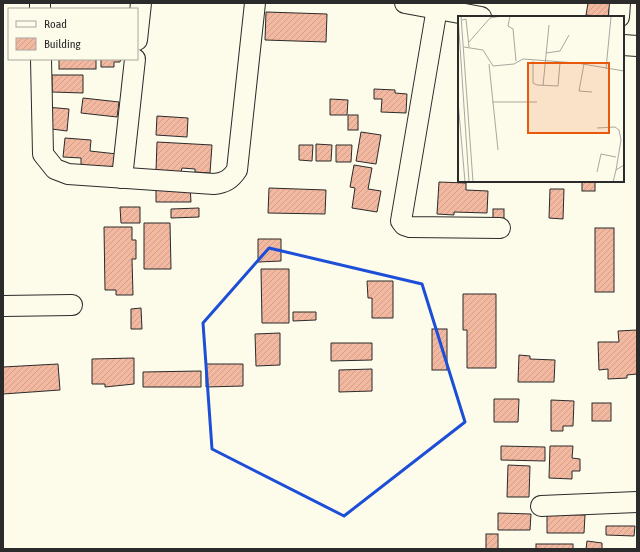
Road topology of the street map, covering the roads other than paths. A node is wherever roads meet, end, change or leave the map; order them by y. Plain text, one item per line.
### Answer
1 (141, 3) edge
2 (256, 3) edge
3 (405, 3) edge
4 (620, 3) edge
5 (438, 8) junction
6 (476, 16) edge
7 (619, 16) edge
8 (138, 31) edge
9 (624, 45) edge
10 (637, 46) edge
11 (41, 60) edge
12 (135, 60) edge
13 (122, 178) junction
14 (500, 228) dead end
15 (72, 305) dead end
16 (3, 306) edge
17 (637, 502) edge
18 (541, 506) dead end

1 - 8 street
2 - 13 street
3 - 5 street
4 - 7 street
5 - 6 street
5 - 14 street
9 - 10 street
11 - 13 street
12 - 13 street
15 - 16 street
17 - 18 street

